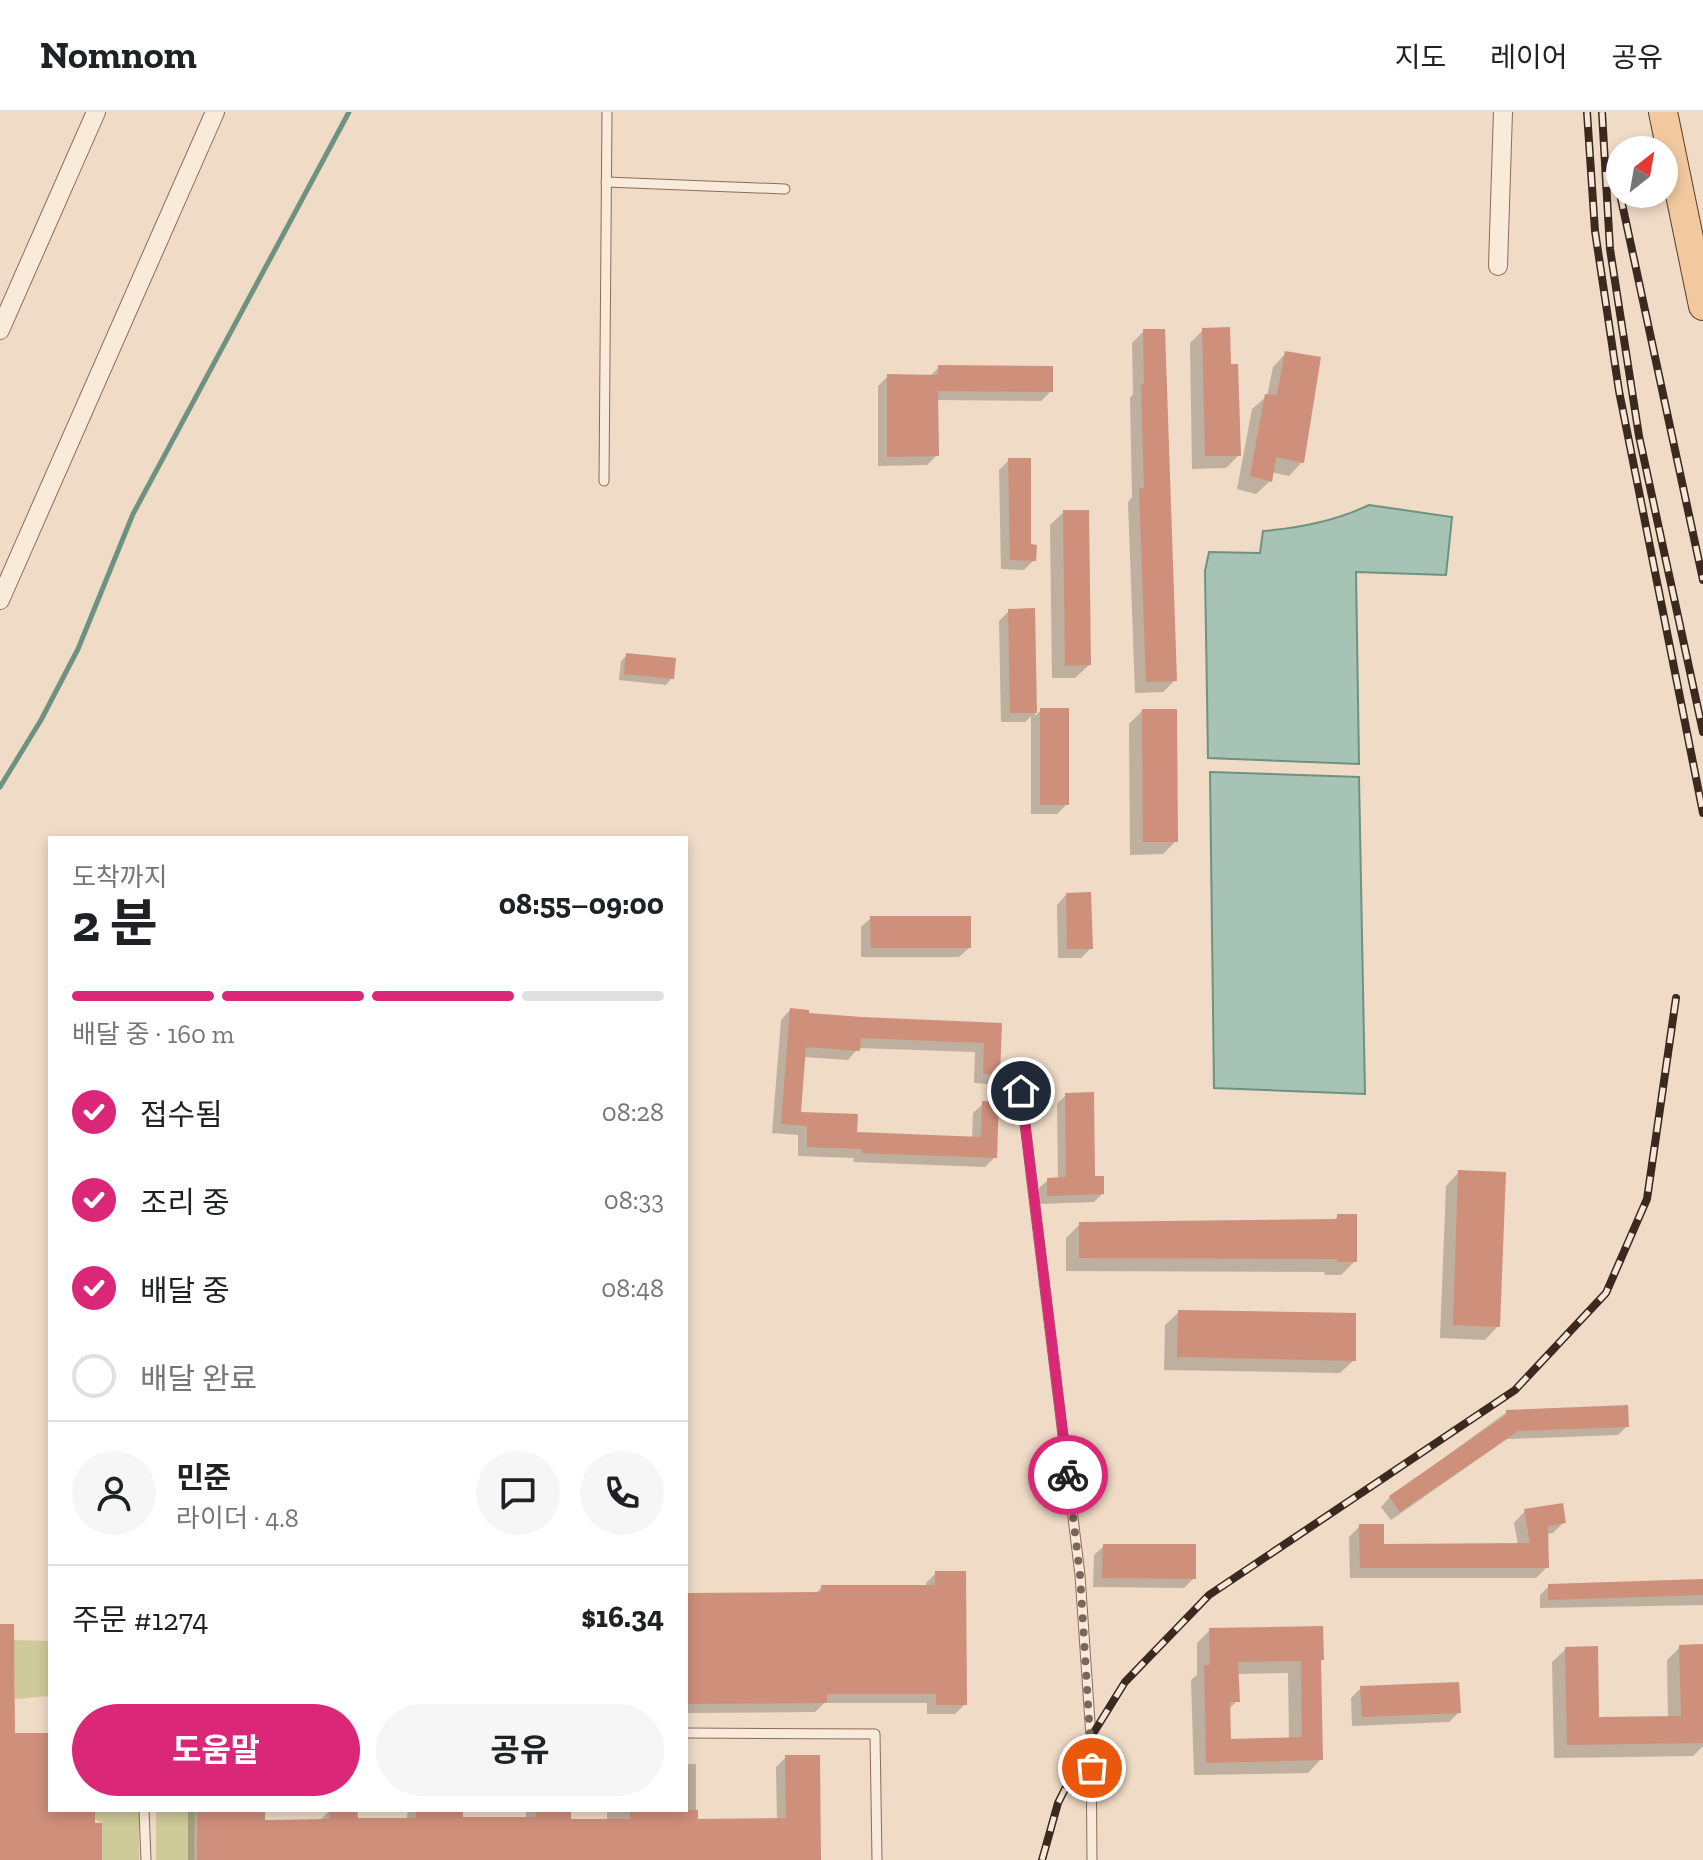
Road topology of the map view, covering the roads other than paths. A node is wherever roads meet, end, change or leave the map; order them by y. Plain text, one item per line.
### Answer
1 (96, 112) edge
2 (215, 112) edge
3 (607, 112) edge
4 (1503, 112) edge
5 (1668, 113) edge
6 (606, 182) junction
7 (785, 189) dead end
8 (1498, 266) dead end
9 (1703, 306) edge
10 (0, 330) edge
11 (604, 481) dead end
12 (0, 600) edge
13 (1021, 1091) dead end
14 (688, 1733) edge
15 (144, 1812) edge
16 (146, 1860) edge
17 (877, 1860) edge
18 (1092, 1860) edge

1 - 10 street
2 - 12 street
3 - 6 lane
4 - 8 street
5 - 9 main road
6 - 7 lane
6 - 11 lane
13 - 18 lane
14 - 17 lane
15 - 16 lane

